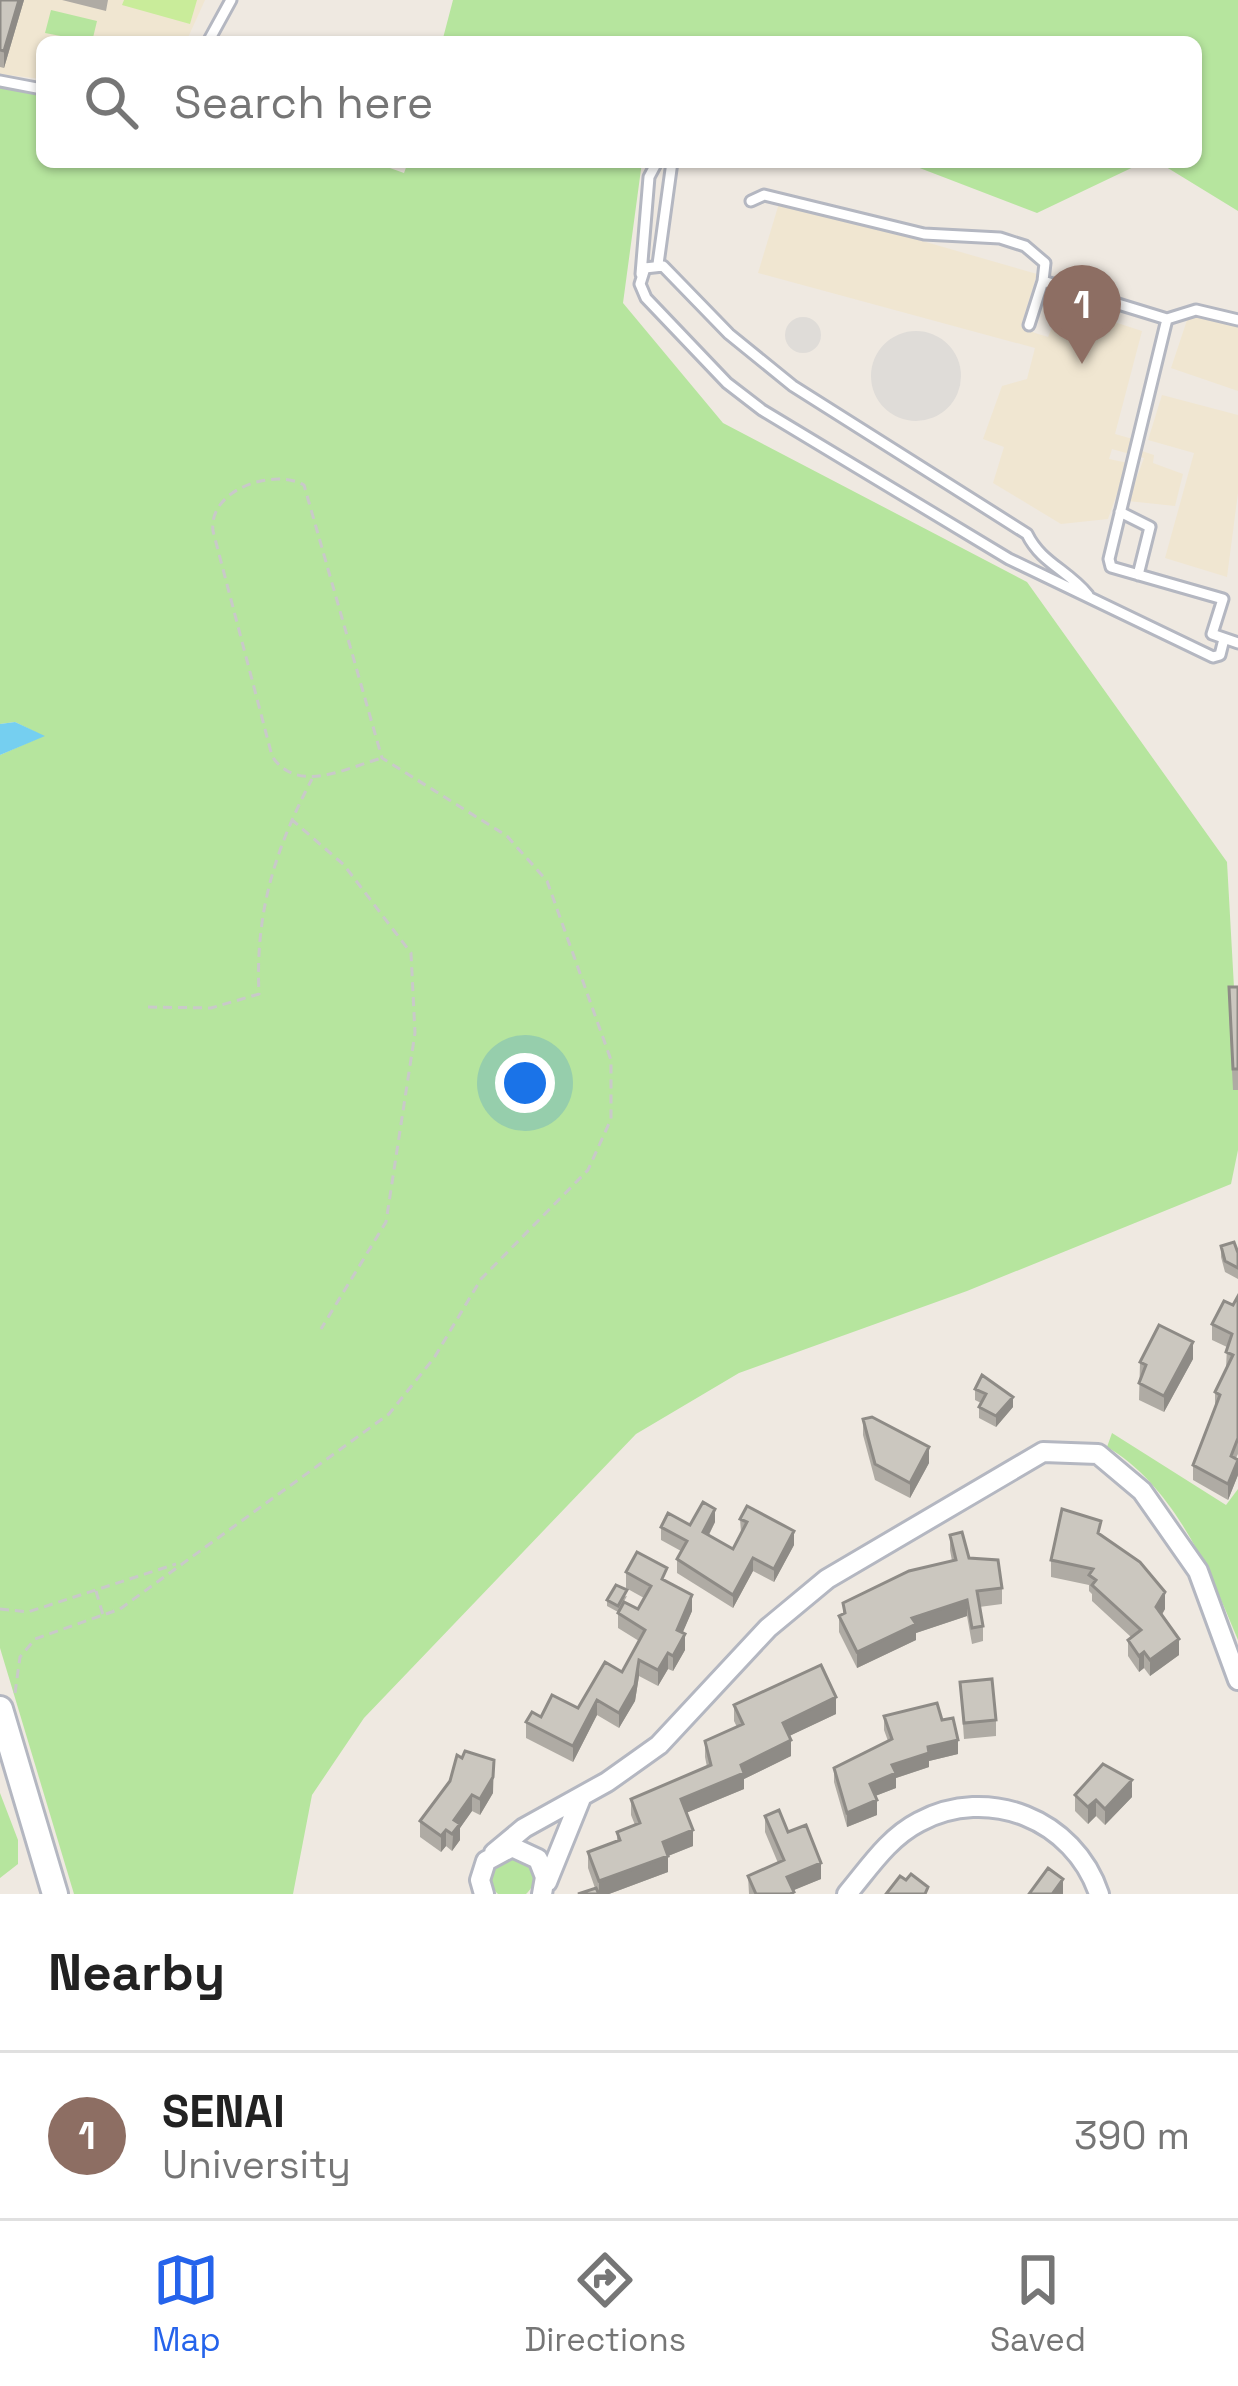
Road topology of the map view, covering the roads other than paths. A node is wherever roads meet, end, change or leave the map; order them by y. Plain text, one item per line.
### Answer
1 (231, 0) edge
2 (211, 36) edge
3 (0, 80) edge
4 (36, 87) edge
5 (654, 168) edge
6 (671, 168) edge
7 (751, 201) dead end
8 (658, 264) junction
9 (1043, 281) junction
10 (640, 284) junction
11 (1167, 319) junction
12 (1238, 320) edge
13 (1029, 325) dead end
14 (1120, 512) junction
15 (1138, 575) junction
16 (1088, 595) junction
17 (1224, 639) junction
18 (1238, 643) edge
19 (1238, 1678) edge
20 (8, 1702) edge
21 (580, 1798) junction
22 (494, 1853) junction
23 (543, 1890) edge
24 (56, 1894) edge
25 (484, 1894) edge
26 (848, 1894) edge
27 (1099, 1894) edge

1 - 2 lane
3 - 4 lane
5 - 10 lane
6 - 8 lane
7 - 9 lane
8 - 10 lane
8 - 16 lane
9 - 11 lane
9 - 13 lane
10 - 16 lane
11 - 12 lane
11 - 14 lane
14 - 15 lane
14 - 15 lane
15 - 17 lane
16 - 17 lane
17 - 18 lane
19 - 21 street
20 - 24 main road
21 - 22 street
21 - 23 street
22 - 23 street
22 - 25 street
26 - 27 street

